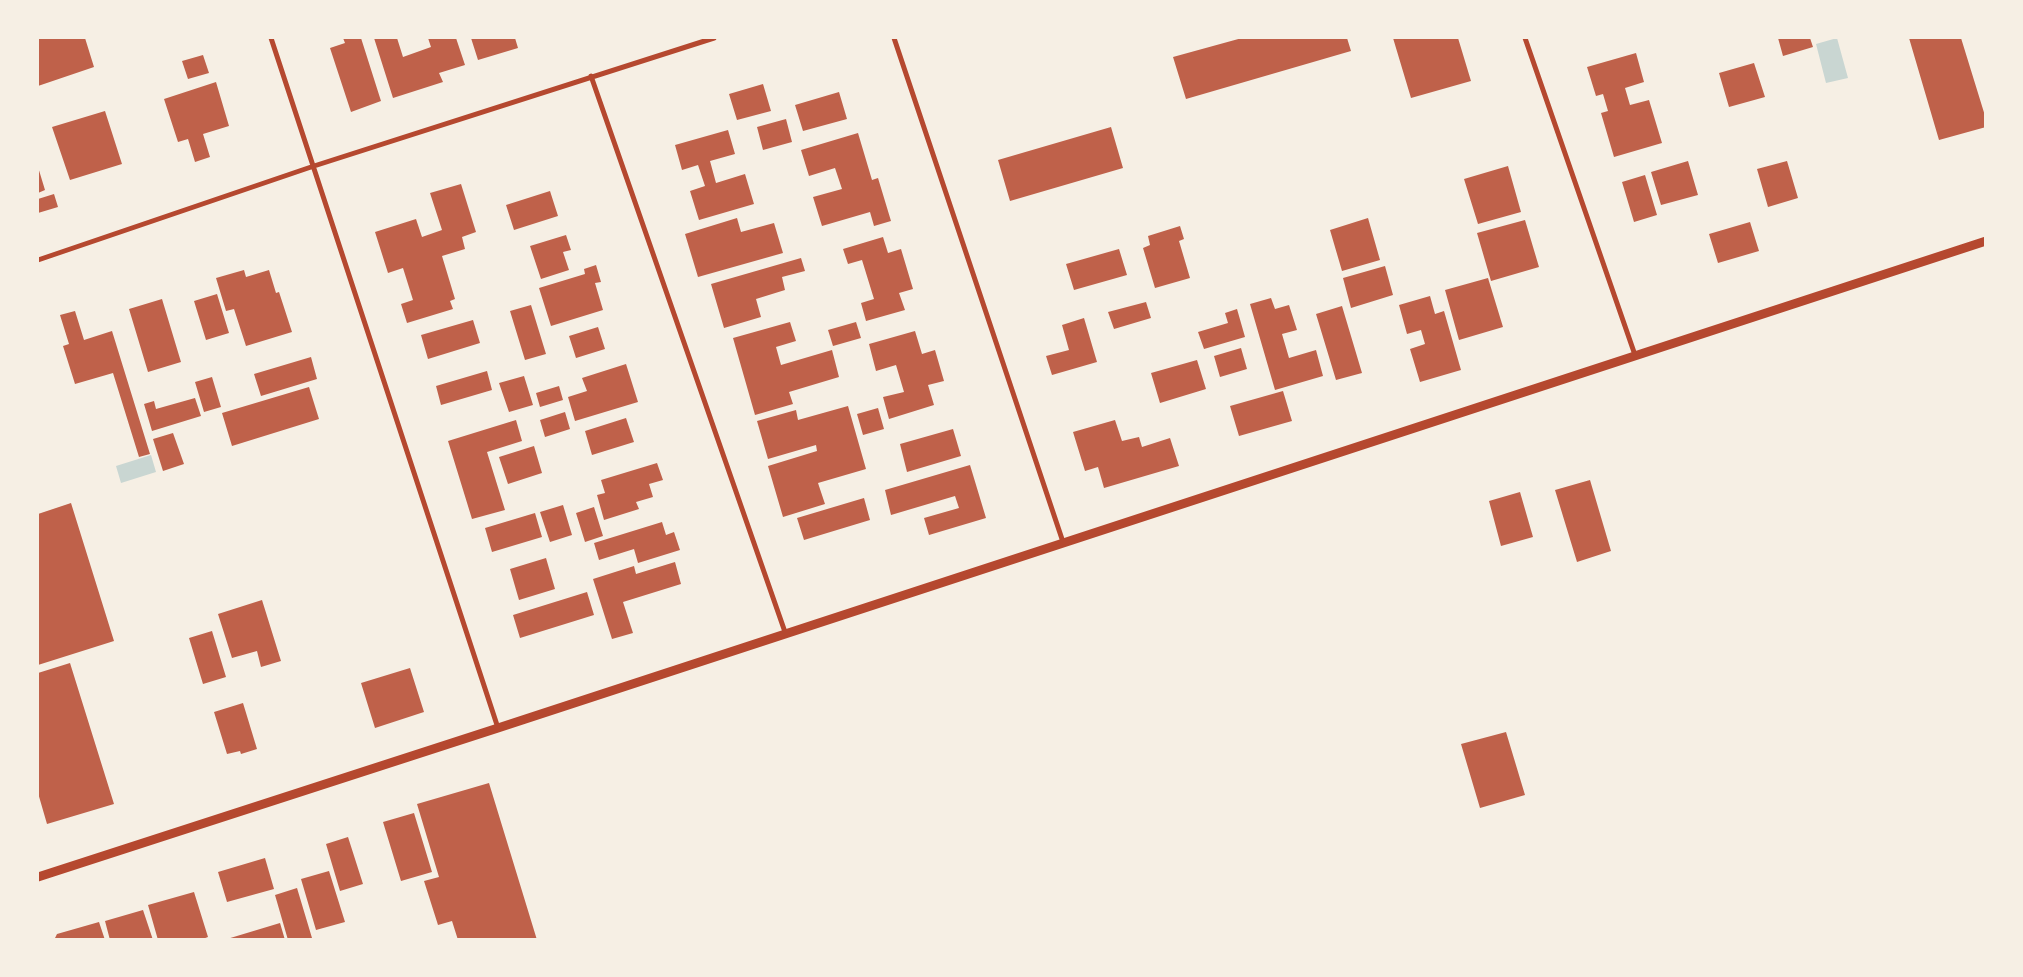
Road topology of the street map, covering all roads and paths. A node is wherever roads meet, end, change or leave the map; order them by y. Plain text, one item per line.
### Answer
1 (272, 38) edge
2 (714, 38) edge
3 (894, 38) edge
4 (1525, 38) edge
5 (591, 76) junction
6 (314, 166) junction
7 (1986, 241) edge
8 (38, 260) edge
9 (1635, 355) junction
10 (1063, 542) junction
11 (785, 632) junction
12 (498, 728) junction
13 (38, 877) edge

1 - 6 street
2 - 5 street
3 - 10 street
4 - 9 street
5 - 6 street
5 - 11 street
6 - 8 street
6 - 12 street
7 - 9 street
9 - 10 street
10 - 11 street
11 - 12 street
12 - 13 street

